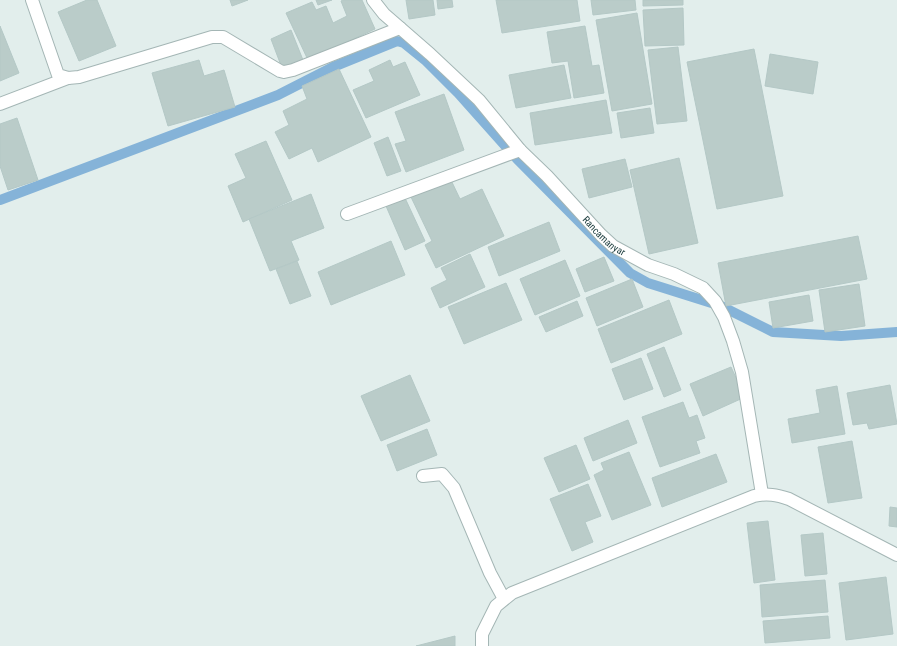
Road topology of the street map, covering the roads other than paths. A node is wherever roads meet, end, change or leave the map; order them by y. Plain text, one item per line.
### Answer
1 (32, 0) edge
2 (373, 0) edge
3 (400, 28) junction
4 (68, 78) junction
5 (0, 104) edge
6 (520, 150) junction
7 (347, 214) dead end
8 (423, 476) dead end
9 (762, 494) junction
10 (897, 556) edge
11 (504, 599) junction
12 (482, 646) edge

1 - 4 street
2 - 3 street, Rancamanyar
3 - 4 street
3 - 6 street, Rancamanyar
4 - 5 street
6 - 7 street
6 - 9 street, Rancamanyar
8 - 11 street
9 - 10 street
9 - 11 street
11 - 12 street

